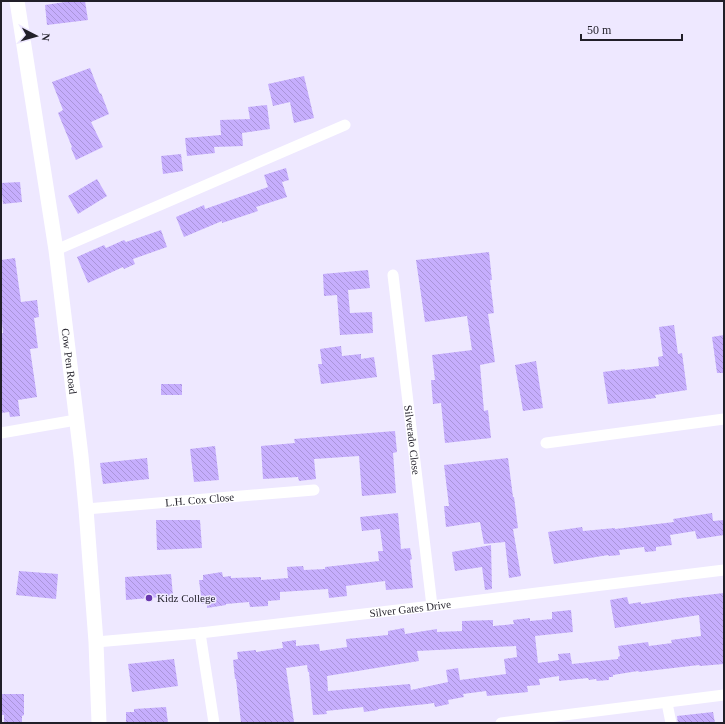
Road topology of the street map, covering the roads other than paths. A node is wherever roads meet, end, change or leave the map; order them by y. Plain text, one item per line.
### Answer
1 (17, 1) edge
2 (345, 125) dead end
3 (56, 250) junction
4 (393, 274) dead end
5 (724, 419) edge
6 (76, 420) junction
7 (1, 433) edge
8 (546, 443) dead end
9 (314, 490) dead end
10 (86, 509) junction
11 (724, 570) edge
12 (432, 606) junction
13 (200, 633) junction
14 (96, 642) junction
15 (724, 695) edge
16 (667, 702) junction
17 (99, 723) edge
18 (214, 723) edge
19 (501, 723) edge
20 (671, 723) edge

1 - 3 main road, Cow Pen Road
2 - 3 street
3 - 6 main road, Cow Pen Road
4 - 12 street, Silverado Close
5 - 8 street
6 - 7 street
6 - 10 main road, Cow Pen Road
9 - 10 street, L.H. Cox Close
10 - 14 main road, Cow Pen Road
11 - 12 street, Silver Gates Drive
12 - 13 street, Silver Gates Drive
13 - 14 street, Silver Gates Drive
13 - 18 street
14 - 17 main road, Cow Pen Road
15 - 16 street
16 - 19 street
16 - 20 street

